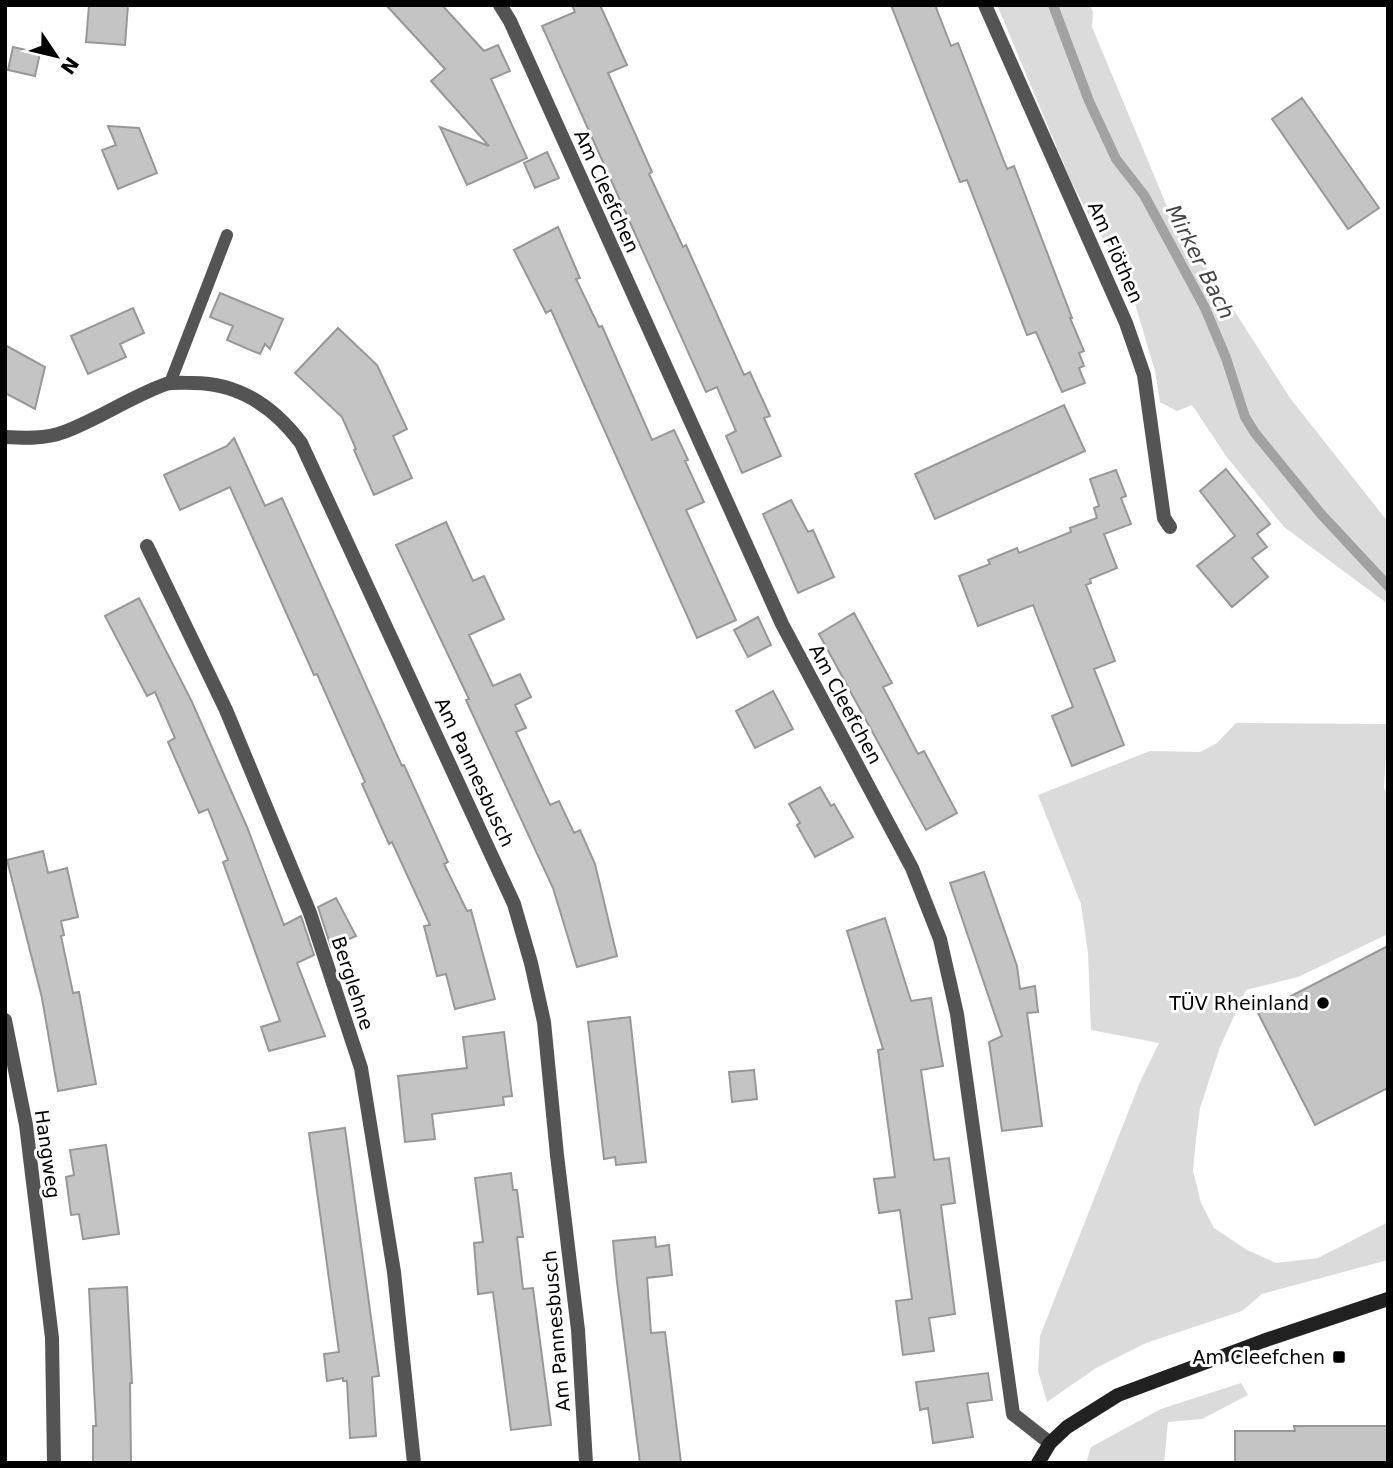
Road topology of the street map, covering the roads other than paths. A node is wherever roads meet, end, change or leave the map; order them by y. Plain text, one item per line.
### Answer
1 (500, 5) edge
2 (985, 5) edge
3 (227, 234) dead end
4 (170, 383) junction
5 (5, 437) edge
6 (1170, 527) dead end
7 (147, 546) dead end
8 (5, 1020) edge
9 (1388, 1299) edge
10 (1050, 1443) junction
11 (54, 1463) edge
12 (414, 1463) edge
13 (586, 1463) edge
14 (1038, 1463) edge

1 - 10 street, Am Cleefchen
2 - 6 street, Am Flöthen
3 - 4 lane
4 - 5 street, Am Pannesbusch
4 - 13 street, Am Pannesbusch
7 - 12 street, Berglehne
8 - 11 street, Hangweg
9 - 10 street
10 - 14 street

